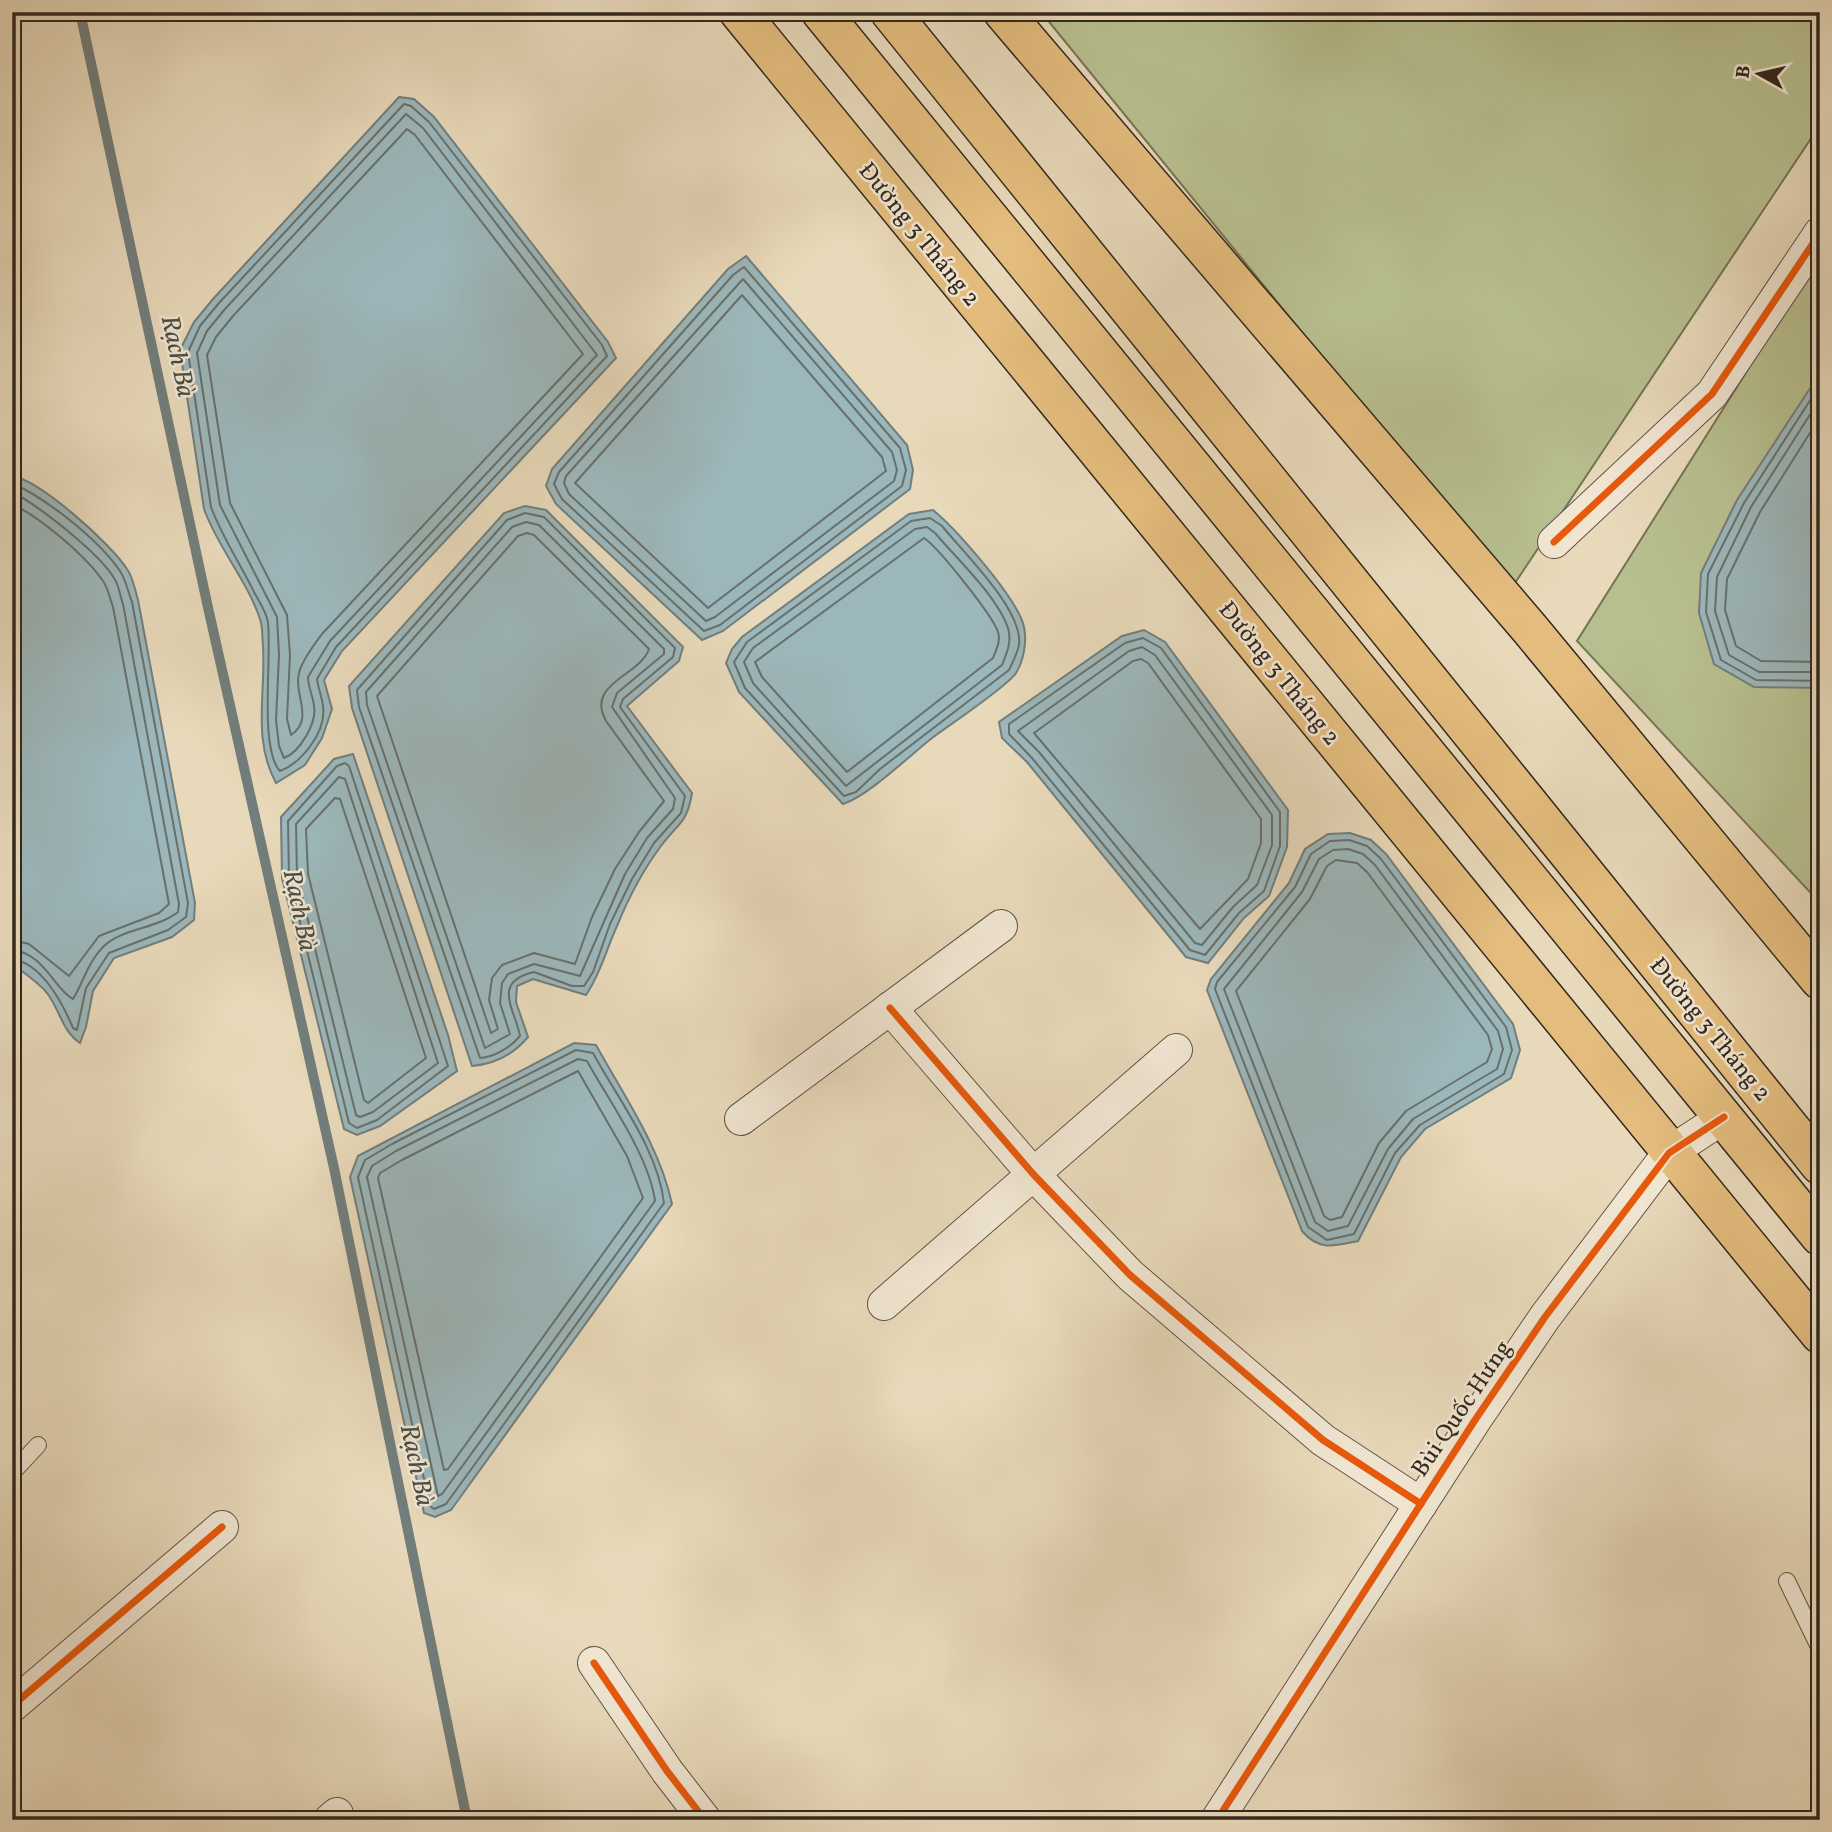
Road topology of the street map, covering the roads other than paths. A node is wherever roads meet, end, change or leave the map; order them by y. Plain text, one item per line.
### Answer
1 (739, 12) edge
2 (821, 12) edge
3 (890, 12) edge
4 (1003, 12) edge
5 (1820, 233) edge
6 (1554, 542) dead end
7 (1002, 926) dead end
8 (1820, 980) edge
9 (890, 1008) junction
10 (1176, 1051) dead end
11 (1724, 1117) junction
12 (741, 1119) dead end
13 (1669, 1153) junction
14 (1820, 1165) edge
15 (1034, 1175) junction
16 (1820, 1236) edge
17 (884, 1304) dead end
18 (1820, 1334) edge
19 (38, 1444) dead end
20 (12, 1474) edge
21 (1421, 1504) junction
22 (222, 1527) dead end
23 (1787, 1581) dead end
24 (1820, 1649) edge
25 (594, 1663) dead end
26 (12, 1706) edge
27 (705, 1820) edge
28 (1217, 1820) edge

1 - 13 main road, Đường 3 Tháng 2
2 - 11 main road, Đường 3 Tháng 2
3 - 14 main road, Đường 3 Tháng 2
4 - 8 main road
5 - 6 street
7 - 9 street
9 - 12 street
9 - 15 street
10 - 15 street
11 - 13 street, Bùi Quốc Hưng
11 - 16 main road, Đường 3 Tháng 2
13 - 18 main road, Đường 3 Tháng 2
13 - 21 street, Bùi Quốc Hưng
15 - 17 street
15 - 21 street
19 - 20 lane
21 - 28 street, Bùi Quốc Hưng
22 - 26 street
23 - 24 lane
25 - 27 street

